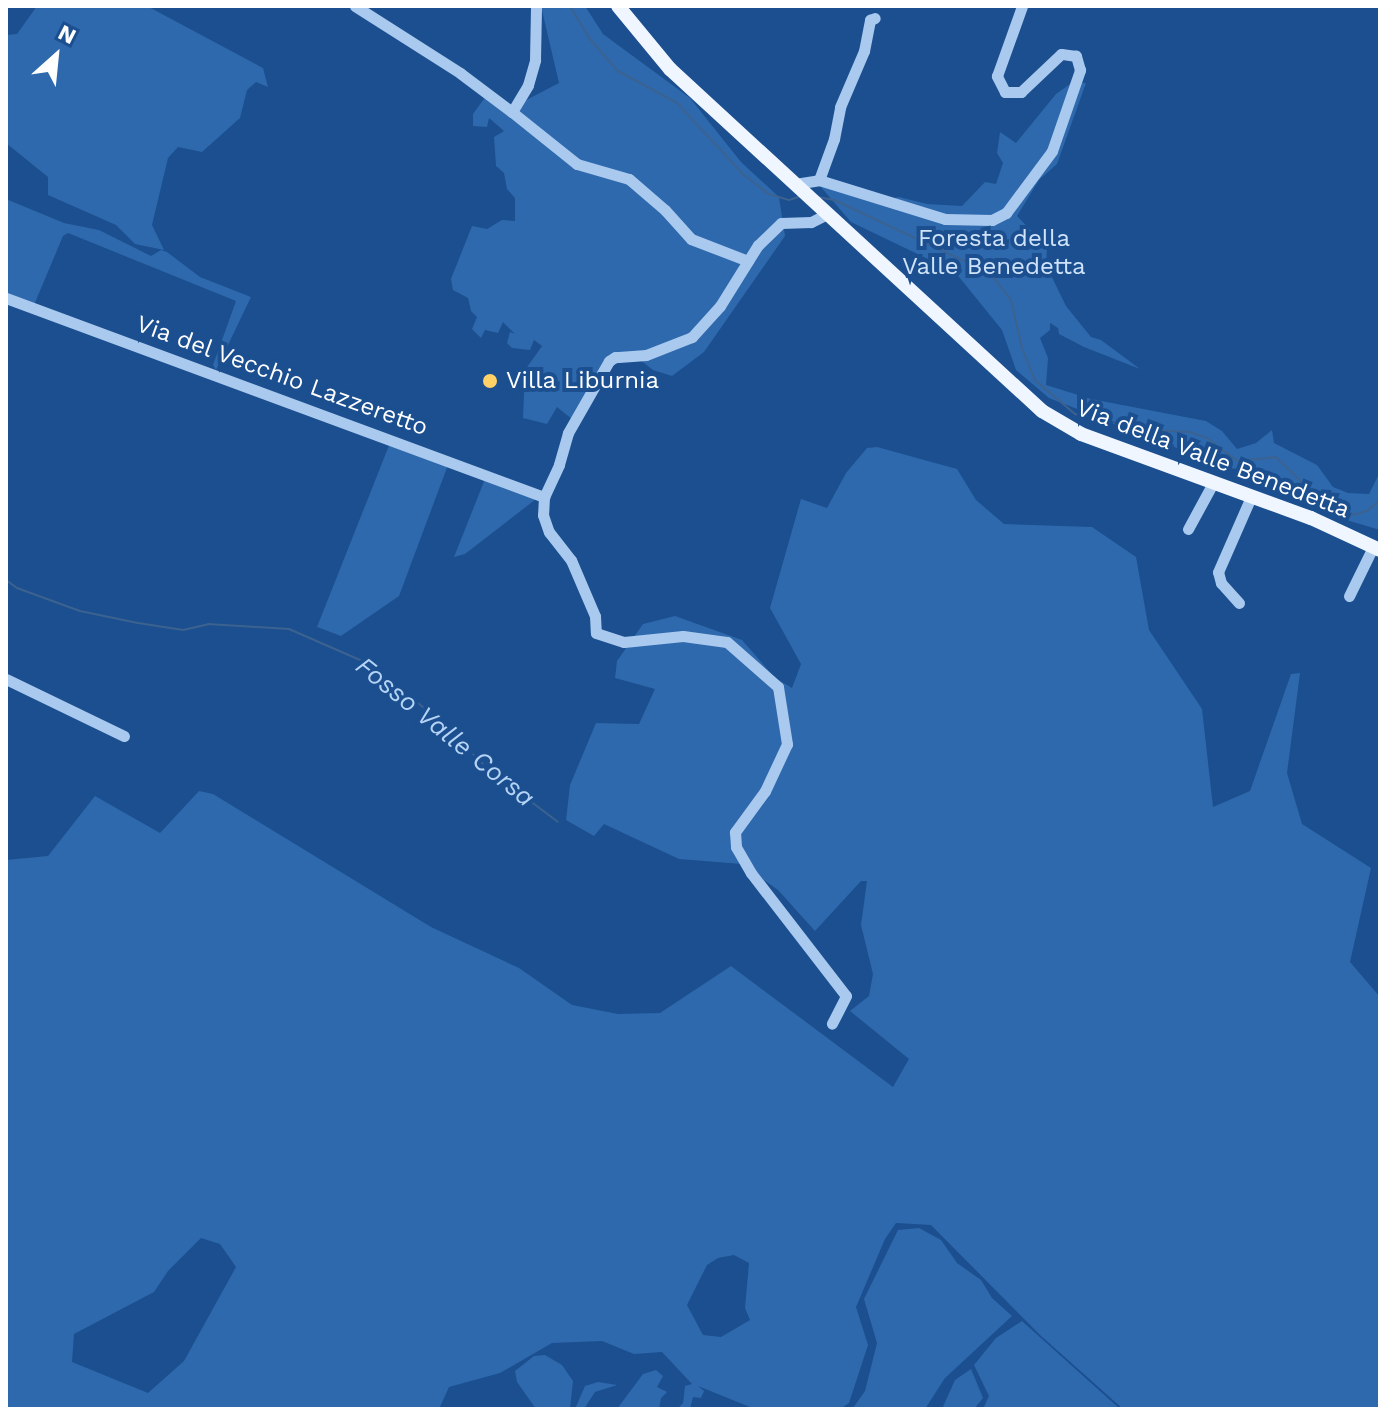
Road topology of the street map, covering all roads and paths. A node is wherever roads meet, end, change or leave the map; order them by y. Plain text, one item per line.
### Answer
1 (355, 6) edge
2 (536, 6) edge
3 (618, 6) edge
4 (1022, 6) edge
5 (875, 18) dead end
6 (512, 112) junction
7 (819, 180) junction
8 (798, 187) junction
9 (827, 214) junction
10 (748, 261) junction
11 (6, 298) edge
12 (1213, 483) junction
13 (544, 497) junction
14 (1251, 497) junction
15 (1188, 529) dead end
16 (1376, 548) edge
17 (1349, 596) dead end
18 (1239, 603) dead end
19 (6, 679) edge
20 (124, 736) dead end
21 (832, 1024) dead end

1 - 6 street
2 - 6 street
3 - 8 main road, Via della Valle Benedetta
4 - 7 street
5 - 7 street
6 - 10 street
7 - 8 street
8 - 9 main road, Via della Valle Benedetta
9 - 10 street
9 - 12 main road, Via della Valle Benedetta
10 - 13 street
11 - 13 street, Via del Vecchio Lazzeretto
12 - 14 main road, Via della Valle Benedetta
12 - 15 street
13 - 21 street
14 - 16 main road, Via della Valle Benedetta
14 - 18 street
16 - 17 street
19 - 20 street

